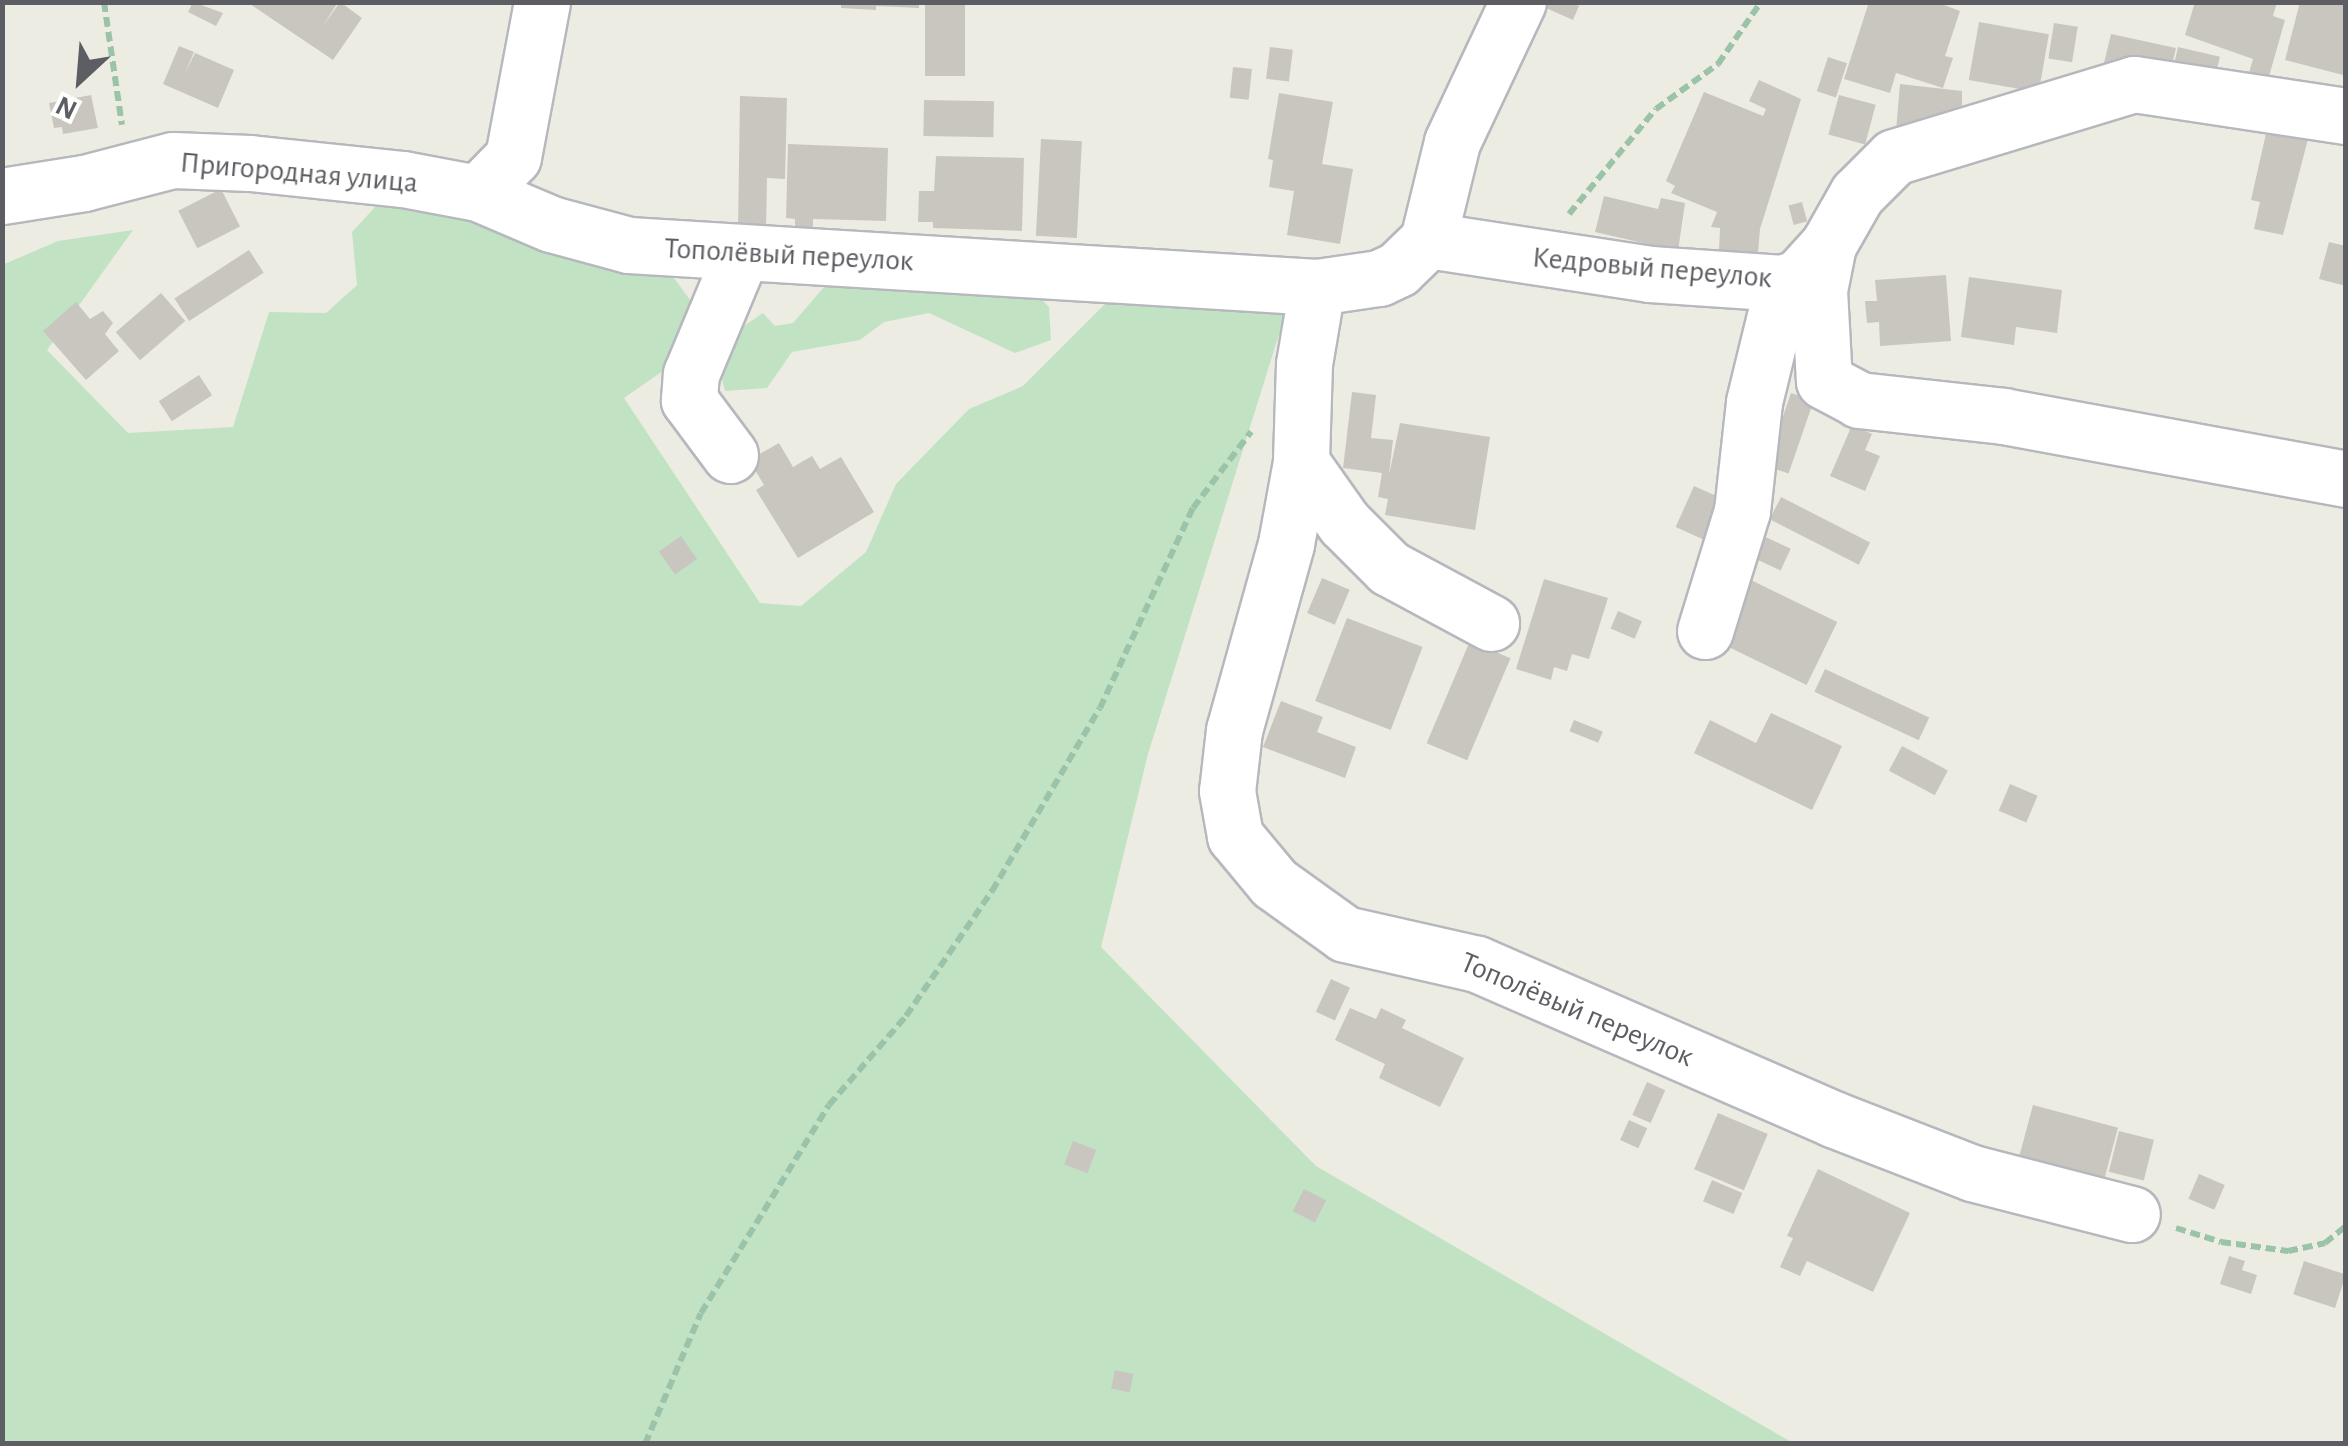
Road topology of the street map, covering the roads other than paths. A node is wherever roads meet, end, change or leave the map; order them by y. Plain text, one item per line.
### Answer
1 (542, 2) edge
2 (1518, 2) edge
3 (2346, 116) edge
4 (478, 193) junction
5 (2, 196) edge
6 (1428, 240) junction
7 (1828, 245) junction
8 (742, 252) junction
9 (1783, 282) junction
10 (1317, 287) junction
11 (730, 456) dead end
12 (1301, 462) junction
13 (2346, 479) edge
14 (1491, 623) dead end
15 (1704, 631) dead end
16 (2132, 1214) road end

1 - 4 street
2 - 6 street
3 - 7 street, Кедровый переулок
4 - 5 street, Пригородная улица
4 - 8 street, Тополёвый переулок
6 - 9 street, Кедровый переулок
6 - 10 street, Тополёвый переулок
7 - 9 street, Кедровый переулок
7 - 13 street
8 - 10 street, Тополёвый переулок
8 - 11 street
9 - 15 street
10 - 12 street, Тополёвый переулок
12 - 14 street
12 - 16 street, Тополёвый переулок

